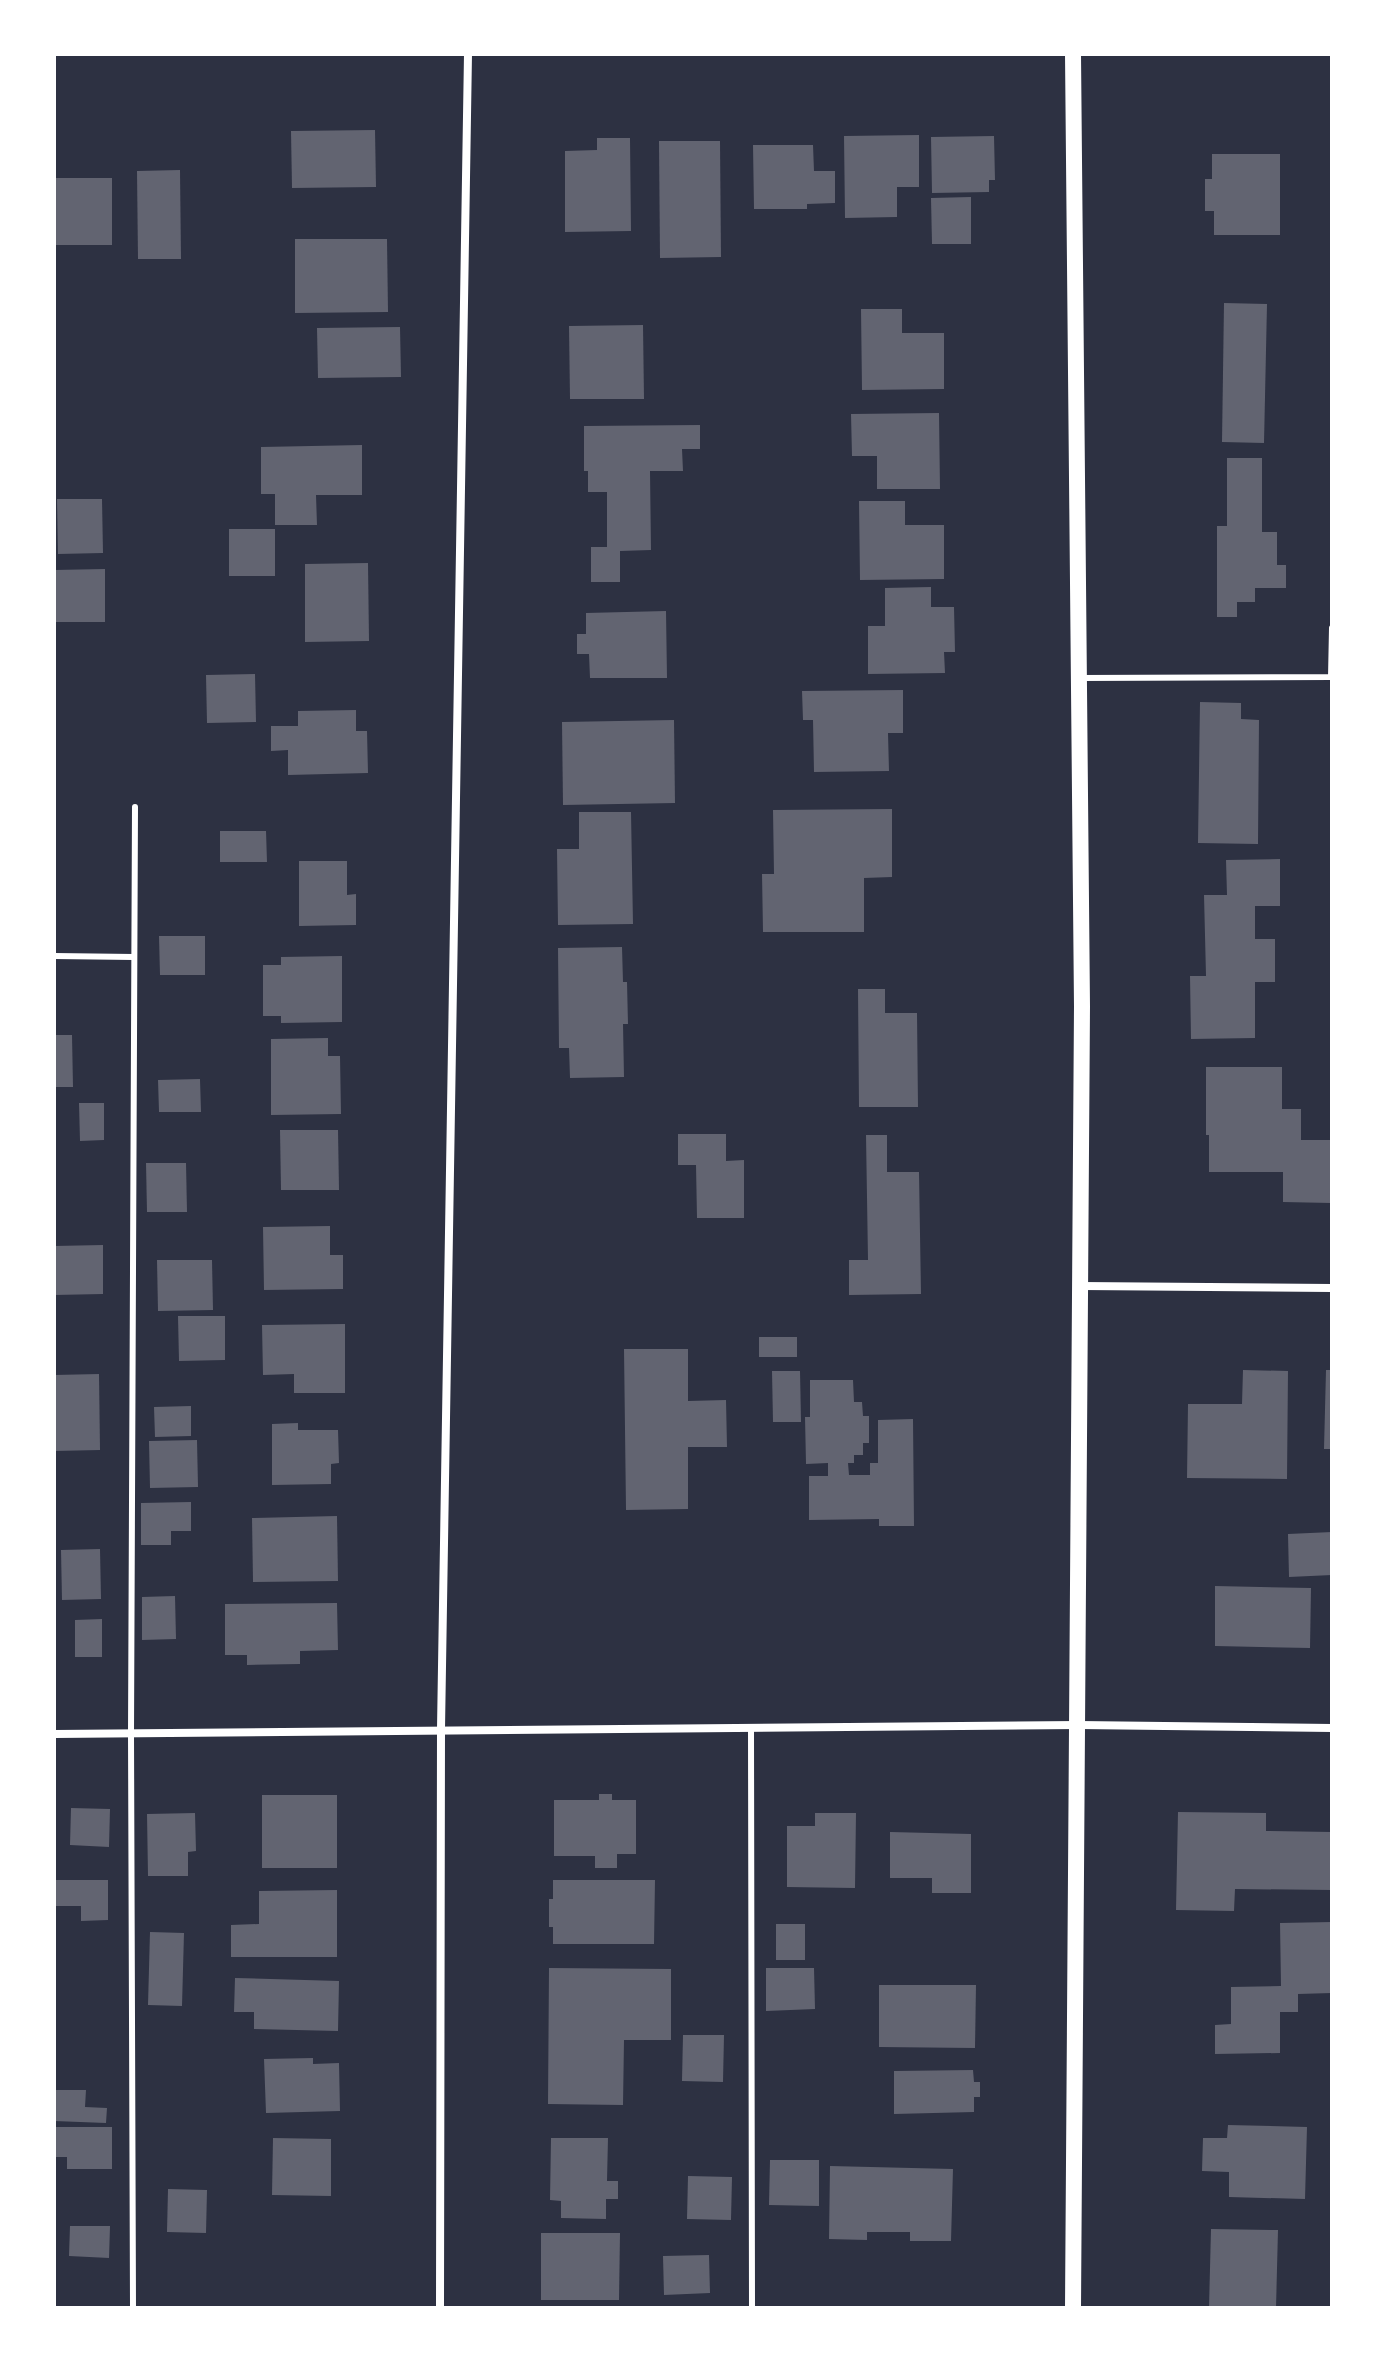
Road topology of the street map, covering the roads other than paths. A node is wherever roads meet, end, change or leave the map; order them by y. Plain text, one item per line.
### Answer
1 (468, 54) edge
2 (1073, 54) edge
3 (1332, 628) edge
4 (1079, 678) junction
5 (135, 807) dead end
6 (54, 956) edge
7 (134, 957) junction
8 (1081, 1286) junction
9 (1332, 1288) edge
10 (1079, 1725) junction
11 (751, 1727) junction
12 (1332, 1728) edge
13 (441, 1729) junction
14 (131, 1733) junction
15 (54, 1734) edge
16 (133, 2308) edge
17 (440, 2308) edge
18 (752, 2308) edge
19 (1073, 2308) edge

1 - 13 street
2 - 4 main road
3 - 4 lane
4 - 8 main road
5 - 7 lane
6 - 7 lane
7 - 14 lane
8 - 9 street
8 - 10 main road
10 - 11 street
10 - 12 street
10 - 19 main road
11 - 13 street
11 - 18 lane
13 - 14 street
13 - 17 street
14 - 15 street
14 - 16 lane

